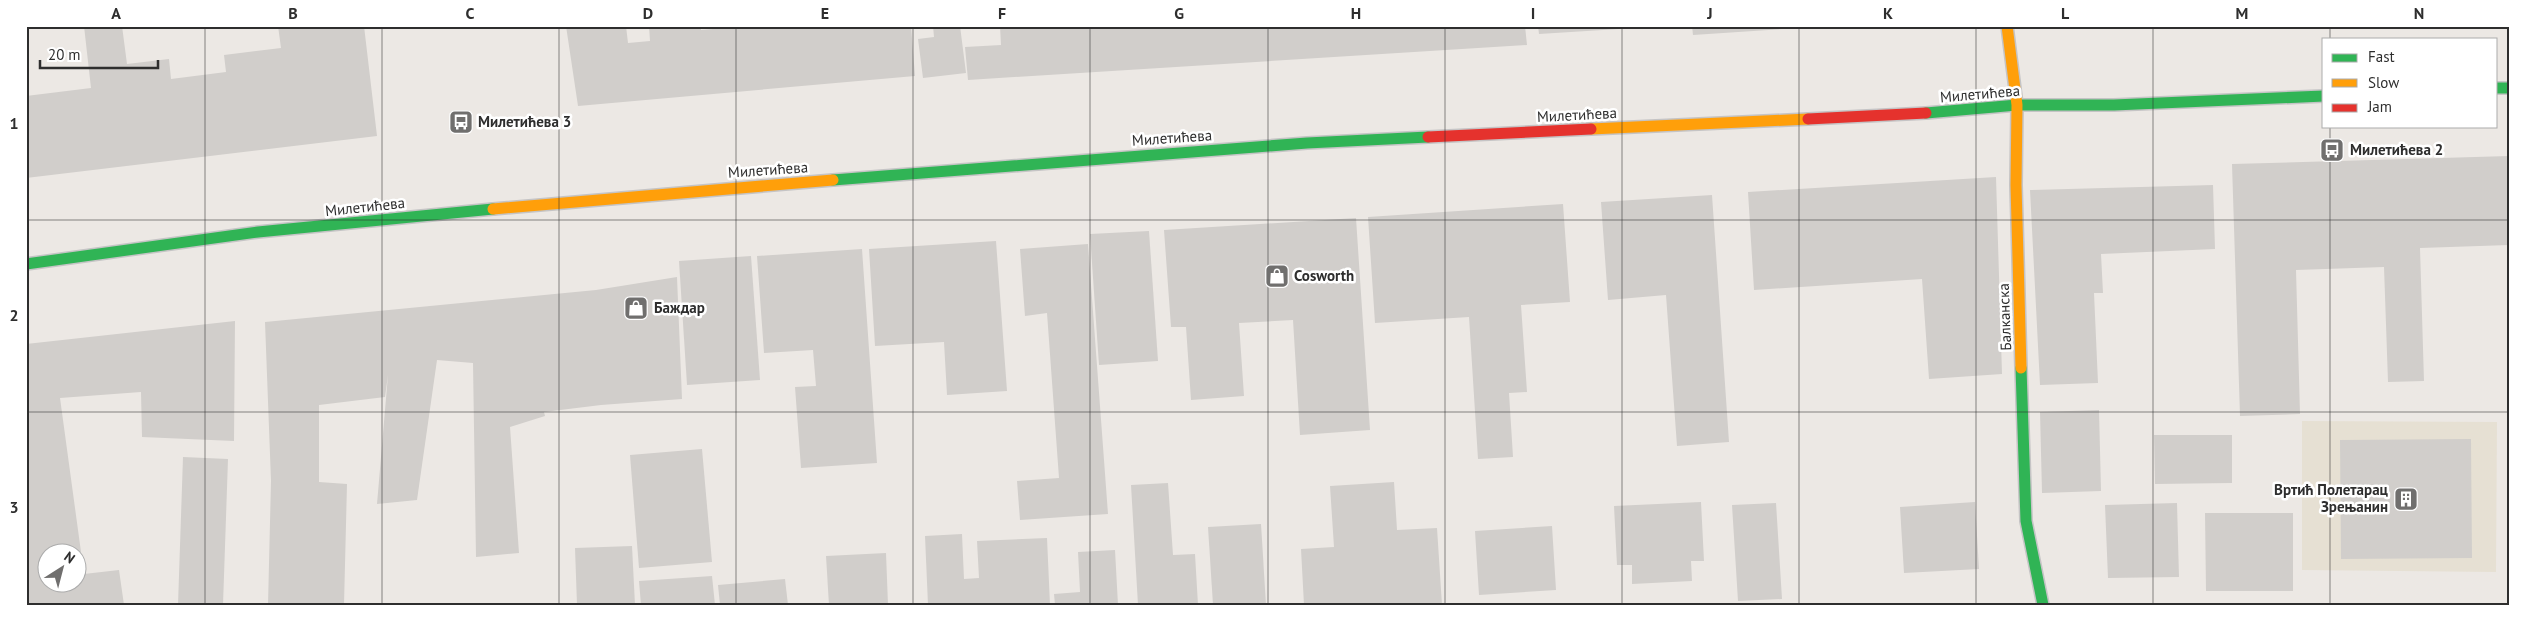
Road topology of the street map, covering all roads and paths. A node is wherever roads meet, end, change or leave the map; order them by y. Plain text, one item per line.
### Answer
1 (2007, 26) edge
2 (2322, 96) edge
3 (2017, 105) junction
4 (26, 264) edge
5 (2043, 605) edge

1 - 3 main road, Балканска
2 - 3 main road, Милетићева
3 - 4 main road, Милетићева
3 - 5 main road, Балканска

